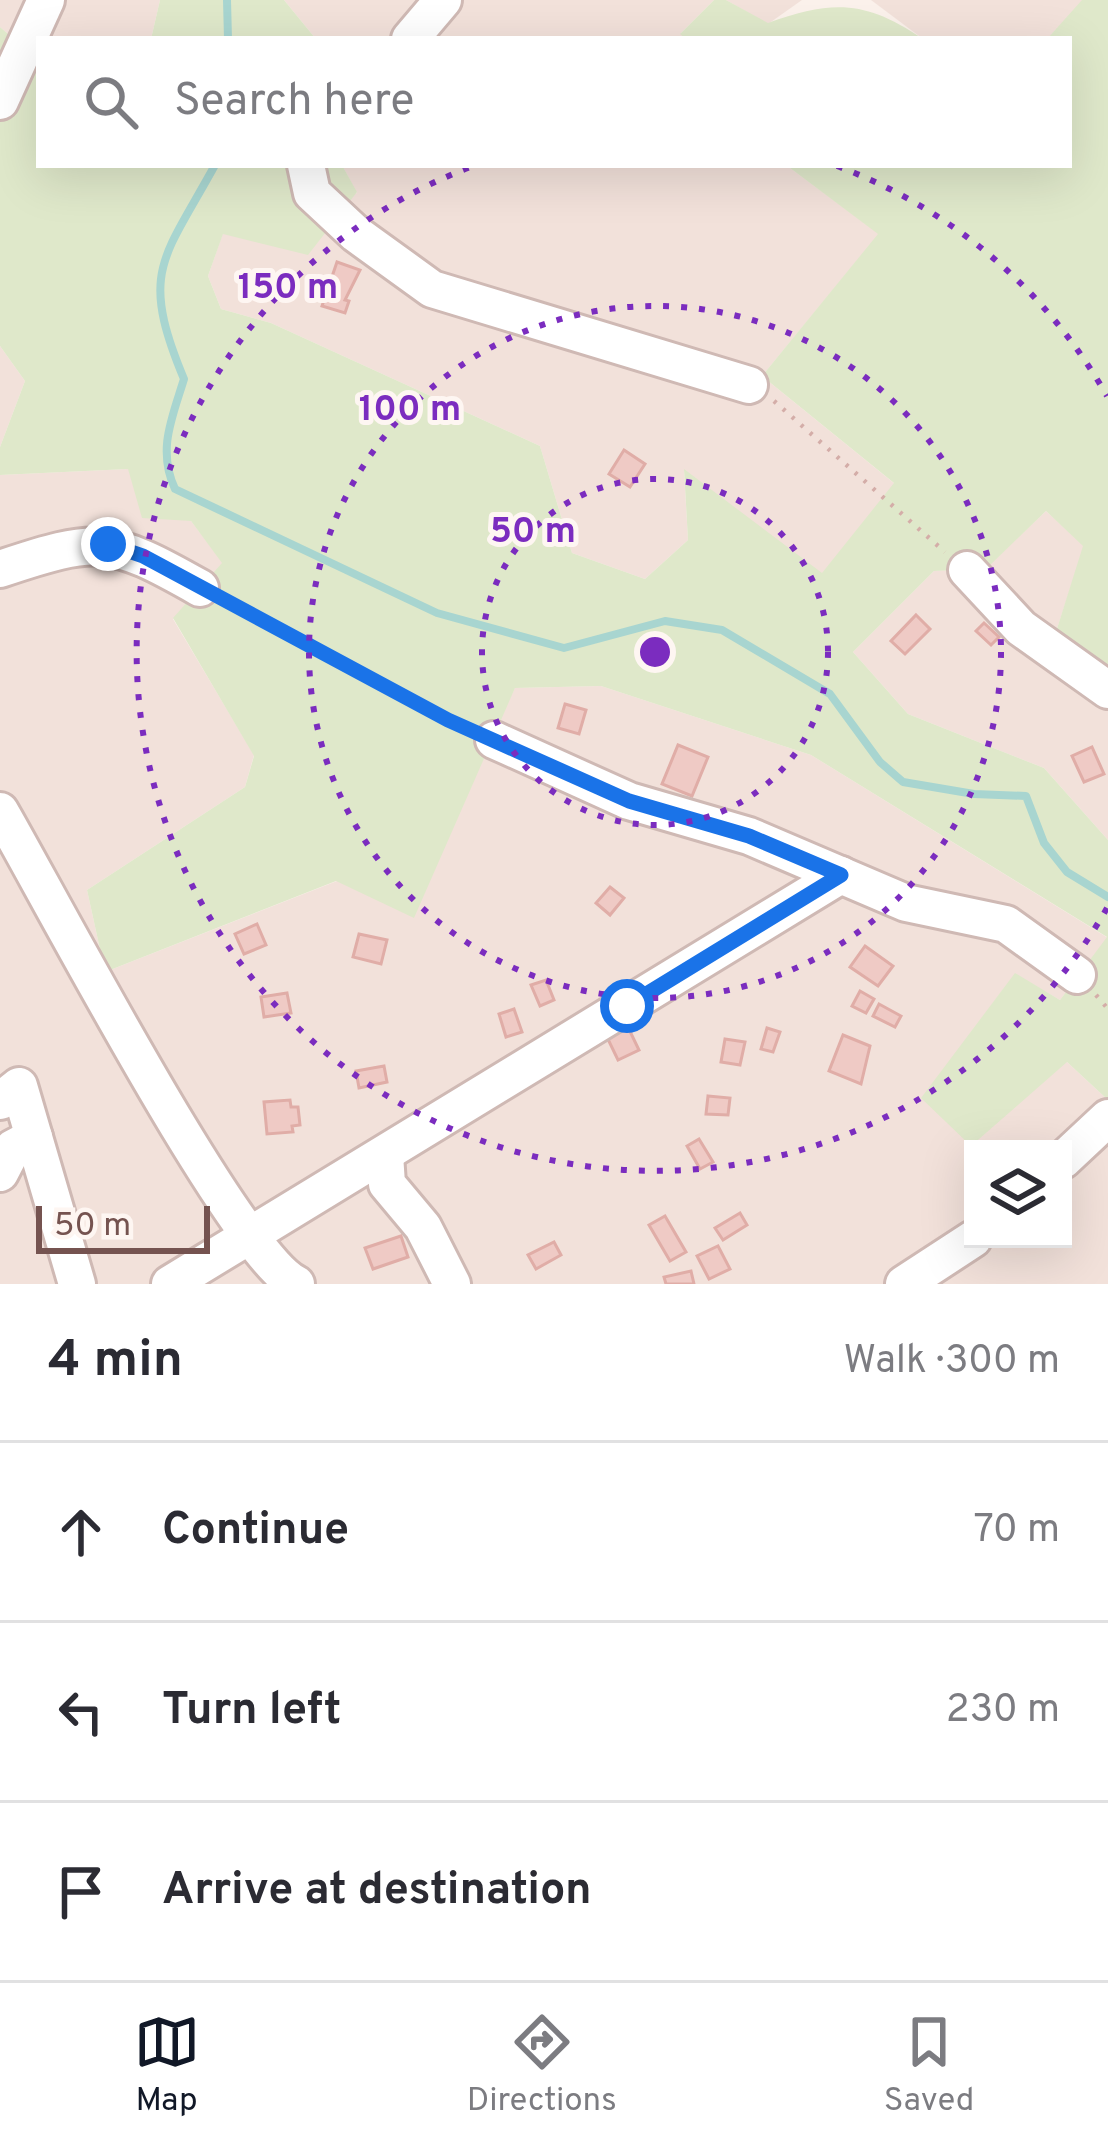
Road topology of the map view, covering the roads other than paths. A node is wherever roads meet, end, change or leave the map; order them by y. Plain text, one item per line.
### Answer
1 (46, 0) edge
2 (443, 0) edge
3 (413, 36) edge
4 (0, 101) edge
5 (307, 168) edge
6 (749, 385) road end
7 (0, 568) edge
8 (967, 571) road end
9 (200, 588) road end
10 (1108, 690) edge
11 (494, 740) road end
12 (0, 811) edge
13 (841, 875) junction
14 (1077, 975) dead end
15 (0, 1101) edge
16 (1108, 1118) edge
17 (34, 1137) junction
18 (1072, 1152) edge
19 (385, 1155) junction
20 (0, 1173) edge
21 (249, 1237) junction
22 (962, 1260) edge
23 (77, 1284) edge
24 (170, 1284) edge
25 (296, 1284) edge
26 (452, 1284) edge
27 (904, 1284) edge

1 - 4 street
2 - 3 street
5 - 6 street
7 - 9 street
8 - 10 street
11 - 13 street
12 - 21 street
13 - 14 street
13 - 19 street
15 - 17 street
16 - 18 street
17 - 20 street
17 - 23 street
19 - 21 street
19 - 26 street
21 - 24 street
21 - 25 street
22 - 27 street

